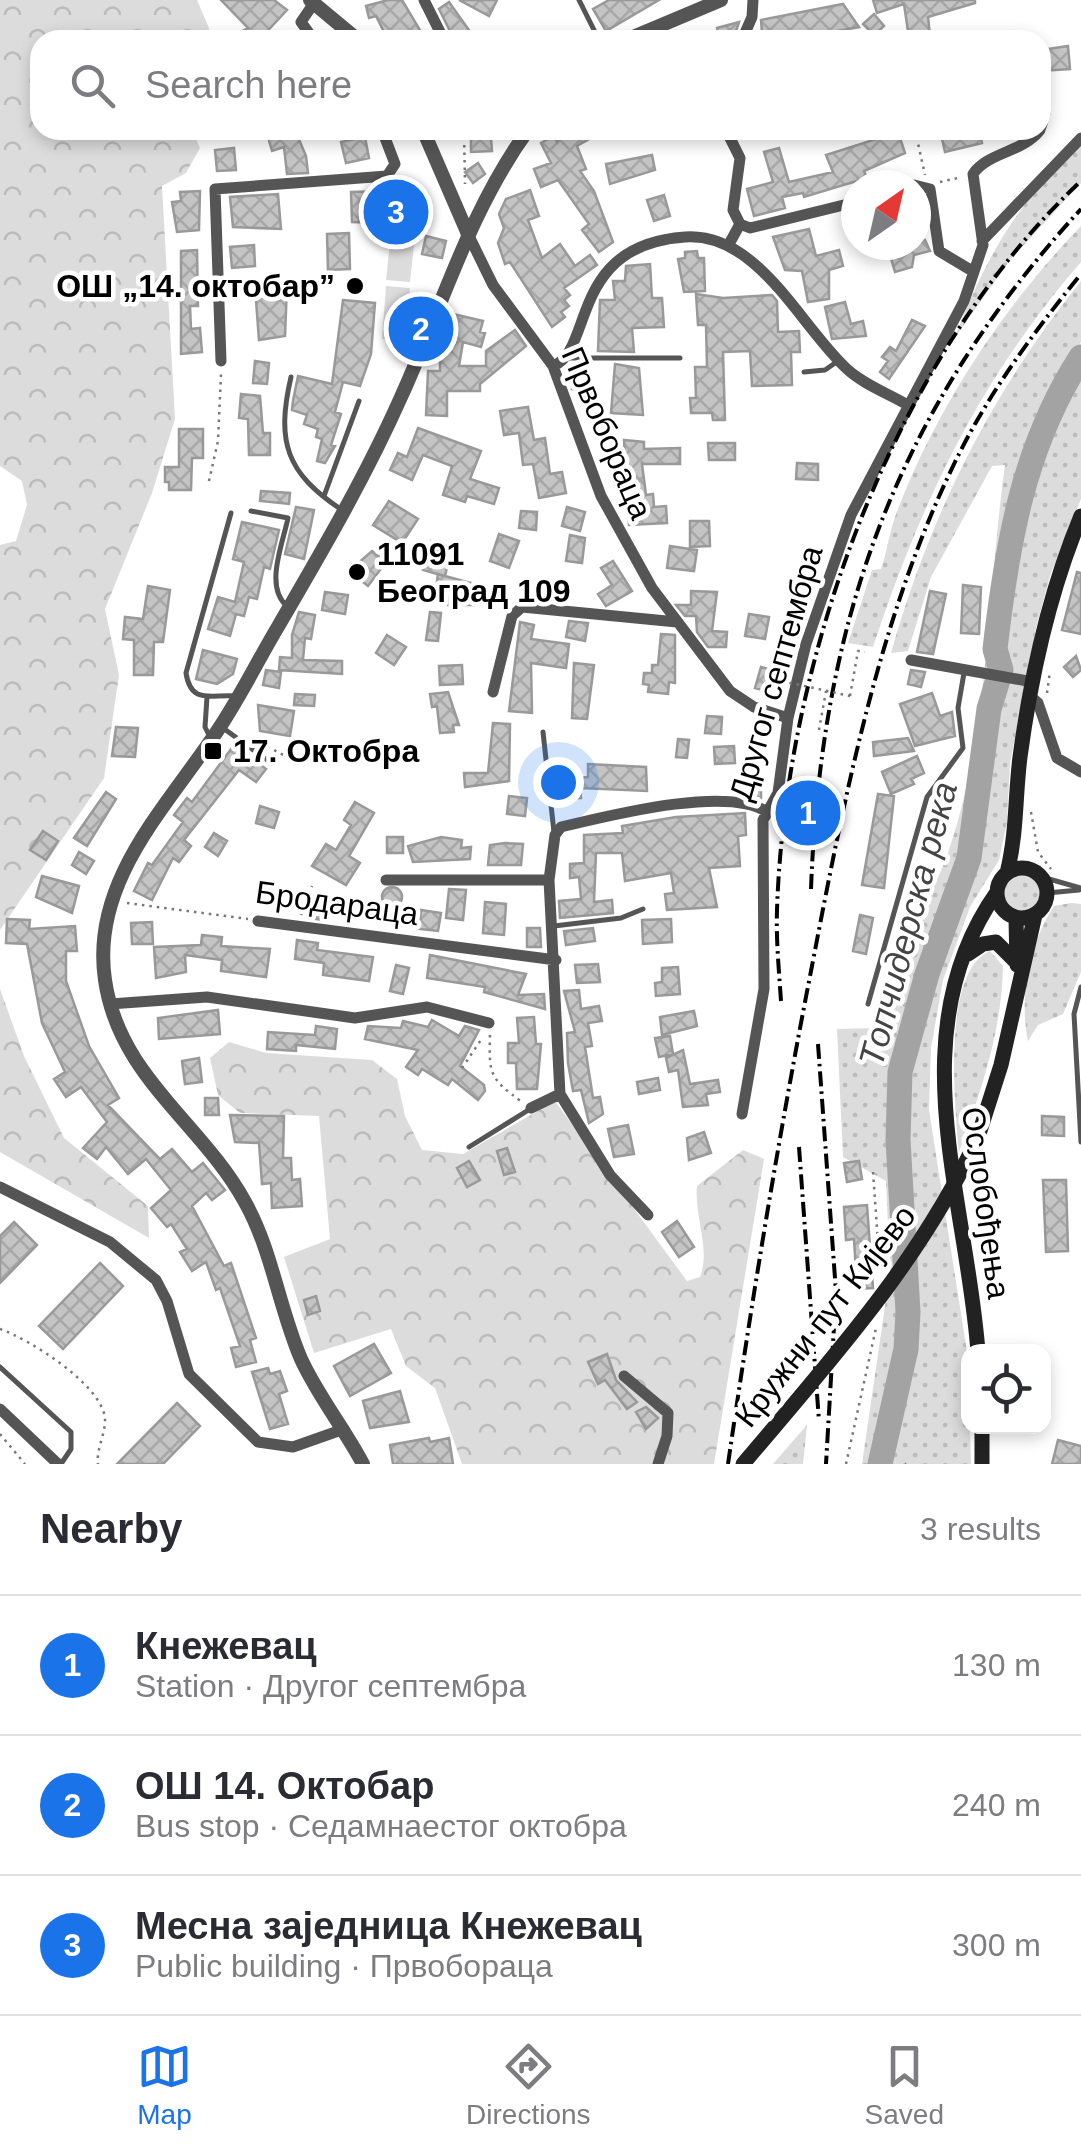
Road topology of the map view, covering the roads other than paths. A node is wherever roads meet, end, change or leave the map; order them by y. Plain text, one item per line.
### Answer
1 (424, 0) edge
2 (579, 0) edge
3 (721, 0) edge
4 (752, 0) edge
5 (312, 1) edge
6 (687, 5) edge
7 (307, 30) edge
8 (346, 30) edge
9 (439, 30) edge
10 (594, 30) edge
11 (643, 30) edge
12 (746, 30) edge
13 (1081, 138) edge
14 (386, 140) edge
15 (427, 140) edge
16 (522, 140) edge
17 (731, 140) edge
18 (1027, 140) edge
19 (841, 206) edge
20 (931, 222) edge
21 (740, 224) junction
22 (468, 234) junction
23 (982, 241) junction
24 (728, 246) junction
25 (974, 272) junction
26 (566, 358) junction
27 (680, 358) dead end
28 (838, 360) junction
29 (221, 362) road end
30 (553, 366) junction
31 (804, 372) dead end
32 (291, 378) dead end
33 (360, 400) dead end
34 (906, 404) junction
35 (324, 496) junction
36 (343, 510) junction
37 (250, 511) dead end
38 (231, 513) dead end
39 (1081, 516) edge
40 (289, 608) junction
41 (677, 622) junction
42 (911, 660) dead end
43 (964, 672) junction
44 (1031, 689) junction
45 (493, 692) dead end
46 (239, 696) junction
47 (206, 697) junction
48 (788, 718) junction
49 (544, 732) dead end
50 (216, 733) junction
51 (270, 762) dead end
52 (1081, 772) edge
53 (766, 812) junction
54 (1018, 830) junction
55 (555, 835) junction
56 (1008, 872) junction
57 (386, 880) dead end
58 (549, 880) junction
59 (1045, 880) junction
60 (1081, 889) edge
61 (997, 892) junction
62 (643, 909) dead end
63 (1011, 915) junction
64 (1035, 915) junction
65 (258, 921) road end
66 (554, 926) junction
67 (975, 936) junction
68 (966, 956) junction
69 (556, 960) junction
70 (1017, 970) junction
71 (1081, 988) edge
72 (110, 1004) junction
73 (868, 1004) dead end
74 (487, 1027) road end
75 (560, 1094) junction
76 (530, 1108) joint
77 (742, 1114) dead end
78 (1081, 1142) edge
79 (469, 1147) dead end
80 (0, 1186) edge
81 (648, 1215) dead end
82 (977, 1344) edge
83 (0, 1366) edge
84 (624, 1376) dead end
85 (0, 1409) edge
86 (344, 1429) junction
87 (982, 1434) edge
88 (60, 1464) edge
89 (363, 1464) edge
90 (658, 1464) edge
91 (742, 1464) edge
92 (982, 1464) edge

1 - 9 street
2 - 10 lane
3 - 6 street
4 - 12 street
5 - 7 street
5 - 8 street
6 - 11 street
13 - 23 street, Другог септембра
14 - 29 street
15 - 22 street, Првобораца
16 - 22 street
17 - 21 street
18 - 23 street
19 - 21 street
20 - 25 street
21 - 24 street
22 - 30 street, Првобораца
22 - 36 street
23 - 25 street, Другог септембра
24 - 26 street
24 - 28 street
25 - 34 street, Другог септембра
26 - 27 lane
26 - 30 street
28 - 31 lane
28 - 34 street
30 - 41 street, Првобораца
32 - 35 lane
33 - 35 lane
34 - 48 street, Другог септембра
35 - 36 lane
36 - 40 street
37 - 40 lane
38 - 47 lane
39 - 44 main road
40 - 46 street
41 - 45 street
41 - 48 street, Првобораца
42 - 43 street
43 - 44 street
43 - 73 lane
44 - 52 street
44 - 54 main road
46 - 47 lane
46 - 50 street
47 - 50 lane
48 - 53 street, Другог септембра
49 - 55 lane
50 - 51 lane
50 - 72 street
53 - 55 street
53 - 77 street, Другог септембра
54 - 56 main road
54 - 59 main road
55 - 58 street
56 - 59 main road
56 - 61 main road
57 - 58 street
58 - 66 street
59 - 60 lane
59 - 60 lane
59 - 64 main road
61 - 63 main road
61 - 67 main road, Ослобођења
62 - 66 lane
63 - 64 main road
63 - 67 main road
63 - 70 main road
64 - 70 main road, Кружни пут Кијево
65 - 69 street, Бродараца
66 - 69 street
67 - 68 main road, Ослобођења
68 - 70 main road
68 - 82 main road, Ослобођења
69 - 75 street
70 - 91 main road, Кружни пут Кијево, bridge
71 - 78 lane
72 - 74 street
72 - 86 street
75 - 76 street
75 - 81 street
76 - 79 lane
80 - 86 street
83 - 88 lane
84 - 90 street
85 - 88 street
86 - 89 street
87 - 92 main road

